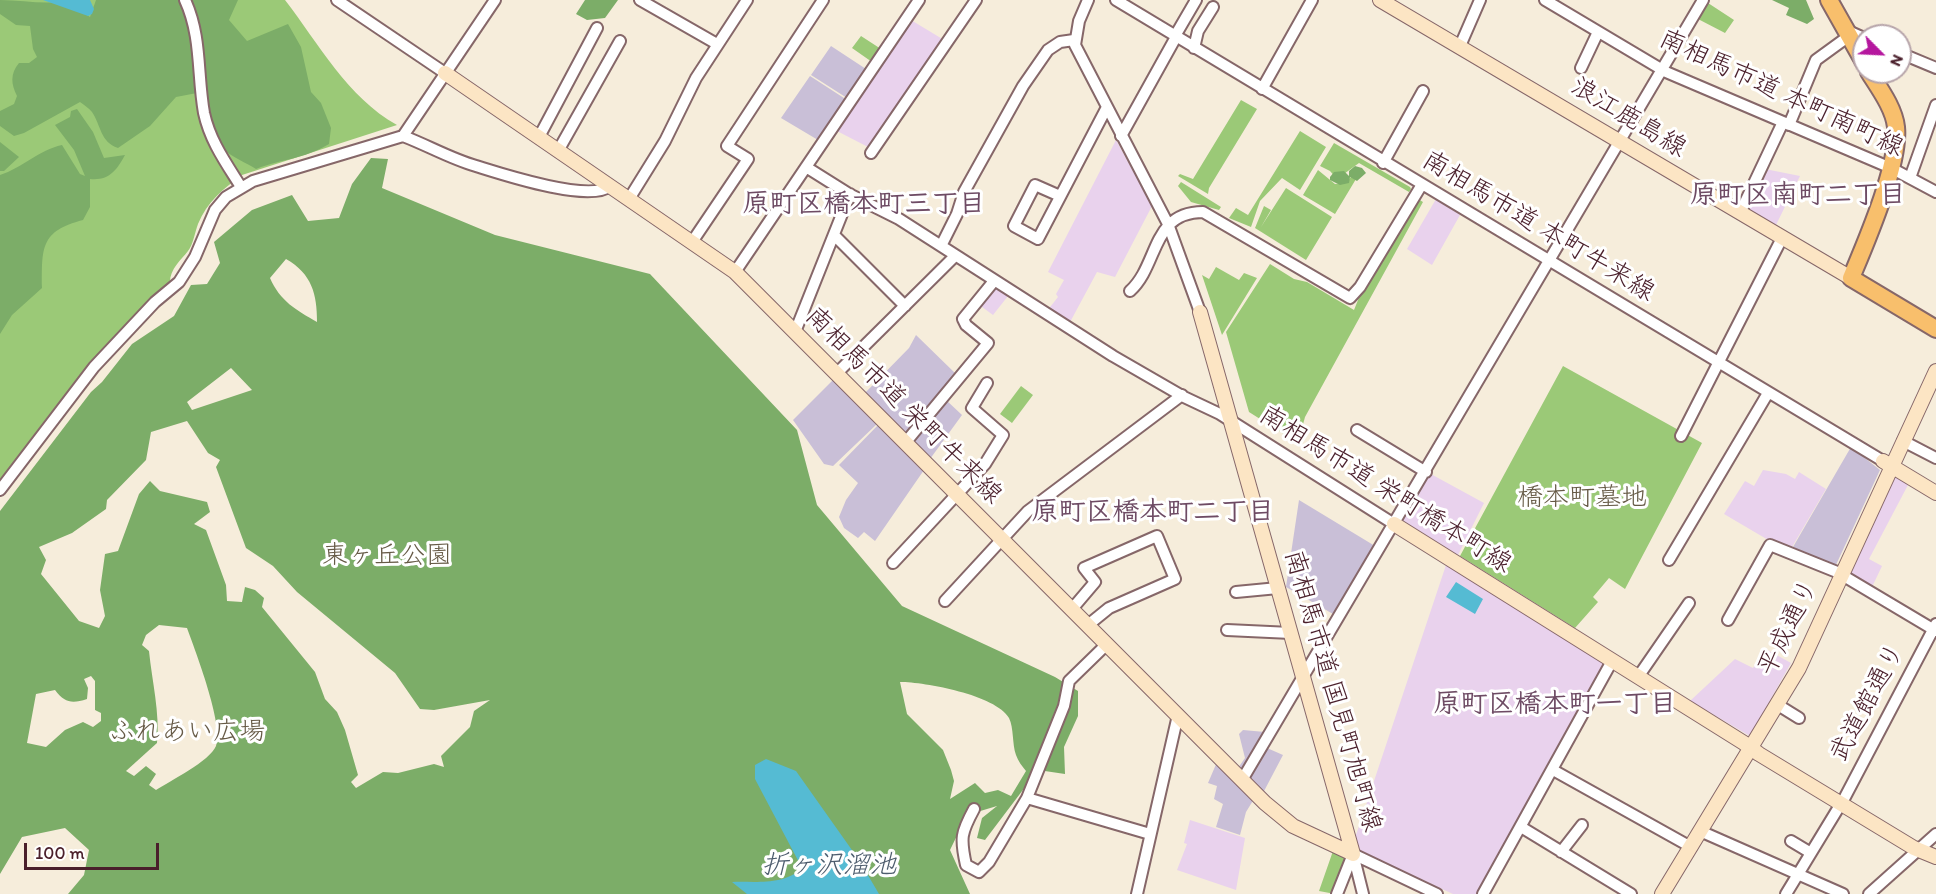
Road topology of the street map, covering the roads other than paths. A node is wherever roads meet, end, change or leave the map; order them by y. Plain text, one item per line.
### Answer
1 (185, 0) edge
2 (337, 0) edge
3 (495, 0) edge
4 (640, 0) edge
5 (747, 0) edge
6 (823, 0) edge
7 (919, 0) edge
8 (976, 0) edge
9 (1088, 0) edge
10 (1116, 0) edge
11 (1196, 0) edge
12 (1312, 0) edge
13 (1380, 0) edge
14 (1480, 0) edge
15 (1545, 0) edge
16 (1703, 0) edge
17 (1829, 0) edge
18 (1213, 7) dead end
19 (597, 28) dead end
20 (1598, 32) junction
21 (1852, 34) edge
22 (1852, 36) edge
23 (1176, 37) junction
24 (1074, 40) junction
25 (620, 41) dead end
26 (717, 44) junction
27 (1460, 46) junction
28 (1194, 48) junction
29 (1912, 58) edge
30 (1581, 68) dead end
31 (1936, 68) edge
32 (1663, 69) junction
33 (445, 73) junction
34 (1875, 84) edge
35 (1262, 89) junction
36 (1424, 91) dead end
37 (1936, 105) edge
38 (1106, 109) junction
39 (1786, 124) junction
40 (403, 136) junction
41 (1121, 136) junction
42 (539, 137) junction
43 (1620, 141) junction
44 (558, 151) junction
45 (871, 153) dead end
46 (1383, 163) junction
47 (806, 167) junction
48 (1891, 168) junction
49 (1910, 178) junction
50 (610, 186) junction
51 (1421, 186) junction
52 (241, 187) junction
53 (1936, 192) edge
54 (850, 194) junction
55 (1060, 196) junction
56 (629, 199) junction
57 (1740, 213) junction
58 (1168, 224) junction
59 (834, 236) junction
60 (1782, 237) junction
61 (692, 242) junction
62 (941, 246) junction
63 (955, 256) junction
64 (1550, 262) junction
65 (735, 272) junction
66 (1851, 278) junction
67 (994, 281) junction
68 (1130, 291) dead end
69 (904, 306) junction
70 (1200, 312) joint
71 (1936, 329) edge
72 (795, 332) junction
73 (1718, 364) junction
74 (1936, 371) edge
75 (836, 374) junction
76 (987, 383) dead end
77 (1768, 393) junction
78 (1182, 395) junction
79 (1232, 422) junction
80 (1357, 430) dead end
81 (1681, 436) dead end
82 (1903, 441) junction
83 (905, 443) junction
84 (1936, 458) edge
85 (1887, 464) junction
86 (1426, 471) junction
87 (0, 490) edge
88 (1936, 493) edge
89 (956, 494) junction
90 (1394, 524) junction
91 (1001, 538) junction
92 (1670, 560) dead end
93 (893, 563) dead end
94 (1841, 575) junction
95 (1278, 588) junction
96 (1236, 592) dead end
97 (945, 601) dead end
98 (1689, 603) dead end
99 (1072, 609) junction
100 (1728, 620) dead end
101 (1088, 625) junction
102 (1935, 628) edge
103 (1227, 630) dead end
104 (1291, 633) junction
105 (1107, 644) junction
106 (1612, 661) junction
107 (1303, 676) junction
108 (1638, 677) junction
109 (1778, 705) junction
110 (1178, 715) junction
111 (1800, 718) dead end
112 (1752, 749) junction
113 (1552, 770) junction
114 (1242, 780) junction
115 (1027, 798) junction
116 (1840, 804) junction
117 (974, 809) dead end
118 (1582, 825) dead end
119 (1521, 827) junction
120 (1700, 831) junction
121 (1150, 834) junction
122 (1936, 834) edge
123 (1791, 841) dead end
124 (1690, 847) junction
125 (1918, 850) junction
126 (1561, 852) junction
127 (1811, 853) junction
128 (1353, 854) junction
129 (1936, 857) edge
130 (1798, 874) junction
131 (1137, 894) edge
132 (1337, 894) edge
133 (1364, 894) edge
134 (1437, 894) edge
135 (1483, 894) edge
136 (1631, 894) edge
137 (1662, 894) edge
138 (1786, 894) edge
139 (1844, 894) edge
140 (1869, 894) edge

1 - 52 street
2 - 33 street, 南相馬市道 栄町牛来線
3 - 33 street
4 - 26 street
5 - 26 street
6 - 61 street
7 - 47 street
8 - 45 street
9 - 24 street
10 - 23 street, 南相馬市道 本町牛来線
11 - 23 street
12 - 35 street
13 - 27 street, 浪江鹿島線
14 - 27 street
15 - 20 street, 南相馬市道 本町南町線
16 - 32 street
17 - 21 main road
18 - 28 street
19 - 42 street
20 - 30 street
20 - 32 street, 南相馬市道 本町南町線
22 - 39 street
23 - 28 street, 南相馬市道 本町牛来線
23 - 41 street
24 - 38 street, 南相馬市道 国見町旭町線
24 - 62 street
25 - 44 street
26 - 56 street
27 - 43 street, 浪江鹿島線
28 - 35 street, 南相馬市道 本町牛来線
29 - 31 street
32 - 39 street, 南相馬市道 本町南町線
32 - 43 street
33 - 40 street
33 - 42 street, 南相馬市道 栄町牛来線
34 - 48 main road
35 - 46 street, 南相馬市道 本町牛来線
36 - 46 street
37 - 49 street
38 - 41 street, 南相馬市道 国見町旭町線
38 - 55 street
39 - 48 street, 南相馬市道 本町南町線
39 - 57 street
40 - 50 street
40 - 52 street
41 - 58 street, 南相馬市道 国見町旭町線
42 - 44 street, 南相馬市道 栄町牛来線
43 - 57 street, 浪江鹿島線
43 - 64 street
44 - 50 street, 南相馬市道 栄町牛来線
46 - 51 street, 南相馬市道 本町牛来線
47 - 54 street, 南相馬市道 栄町橋本町線
47 - 65 street
48 - 49 street, 南相馬市道 本町南町線
48 - 66 main road
49 - 53 street, 南相馬市道 本町南町線
50 - 56 street, 南相馬市道 栄町牛来線
51 - 58 street
51 - 64 street, 南相馬市道 本町牛来線
52 - 87 street
54 - 59 street
54 - 62 street, 南相馬市道 栄町橋本町線
55 - 55 street
56 - 61 street, 南相馬市道 栄町牛来線
57 - 60 street, 浪江鹿島線
58 - 68 street
58 - 70 street, 南相馬市道 国見町旭町線
59 - 69 street
59 - 72 street
60 - 66 street, 浪江鹿島線
60 - 73 street
61 - 65 street, 南相馬市道 栄町牛来線
62 - 63 street, 南相馬市道 栄町橋本町線
63 - 67 street, 南相馬市道 栄町橋本町線
63 - 69 street
64 - 73 street, 南相馬市道 本町牛来線
64 - 86 street
65 - 72 street, 南相馬市道 栄町牛来線
66 - 71 main road
67 - 78 street, 南相馬市道 栄町橋本町線
67 - 83 street
69 - 75 street
70 - 79 street, 南相馬市道 国見町旭町線
72 - 75 street, 南相馬市道 栄町牛来線
73 - 77 street, 南相馬市道 本町牛来線
73 - 81 street
74 - 82 street, 平成通り
75 - 83 street, 南相馬市道 栄町牛来線
76 - 89 street
77 - 85 street, 南相馬市道 本町牛来線
77 - 92 street
78 - 79 street, 南相馬市道 栄町橋本町線
78 - 91 street
79 - 90 street, 南相馬市道 栄町橋本町線
79 - 95 street, 南相馬市道 国見町旭町線
80 - 86 street
82 - 84 street
82 - 85 street, 平成通り
83 - 89 street, 南相馬市道 栄町牛来線
85 - 88 street, 南相馬市道 本町牛来線
85 - 94 street, 平成通り
86 - 90 street
89 - 91 street, 南相馬市道 栄町牛来線
89 - 93 street
90 - 106 street, 南相馬市道 栄町橋本町線
90 - 107 street
91 - 97 street
91 - 99 street, 南相馬市道 栄町牛来線
94 - 100 street
94 - 102 street
94 - 109 street, 平成通り
95 - 96 street
95 - 104 street, 南相馬市道 国見町旭町線
98 - 108 street
99 - 101 street, 南相馬市道 栄町牛来線
99 - 101 street
101 - 105 street, 南相馬市道 栄町牛来線
102 - 116 street, 武道館通り
103 - 104 street
104 - 107 street, 南相馬市道 国見町旭町線
105 - 110 street, 南相馬市道 栄町牛来線
105 - 115 street
106 - 108 street, 南相馬市道 栄町橋本町線
106 - 113 street
107 - 114 street
107 - 128 street, 南相馬市道 国見町旭町線
108 - 112 street, 南相馬市道 栄町橋本町線
109 - 111 street
109 - 112 street, 平成通り
110 - 114 street, 南相馬市道 栄町牛来線
110 - 121 street
112 - 116 street, 南相馬市道 栄町橋本町線
112 - 120 street, 平成通り
113 - 119 street
113 - 124 street
114 - 128 street, 南相馬市道 栄町牛来線
115 - 117 street
115 - 121 street
116 - 125 street, 南相馬市道 栄町橋本町線
116 - 127 street, 武道館通り
118 - 126 street
119 - 126 street
119 - 135 street
120 - 124 street, 平成通り
120 - 130 street
121 - 131 street
122 - 125 street
123 - 127 street
124 - 137 street, 平成通り
125 - 129 street, 南相馬市道 栄町橋本町線
125 - 140 street
126 - 136 street
127 - 130 street, 武道館通り
128 - 132 street
128 - 133 street, 南相馬市道 国見町旭町線
128 - 134 street, 南相馬市道 栄町牛来線
130 - 138 street, 武道館通り
130 - 139 street

